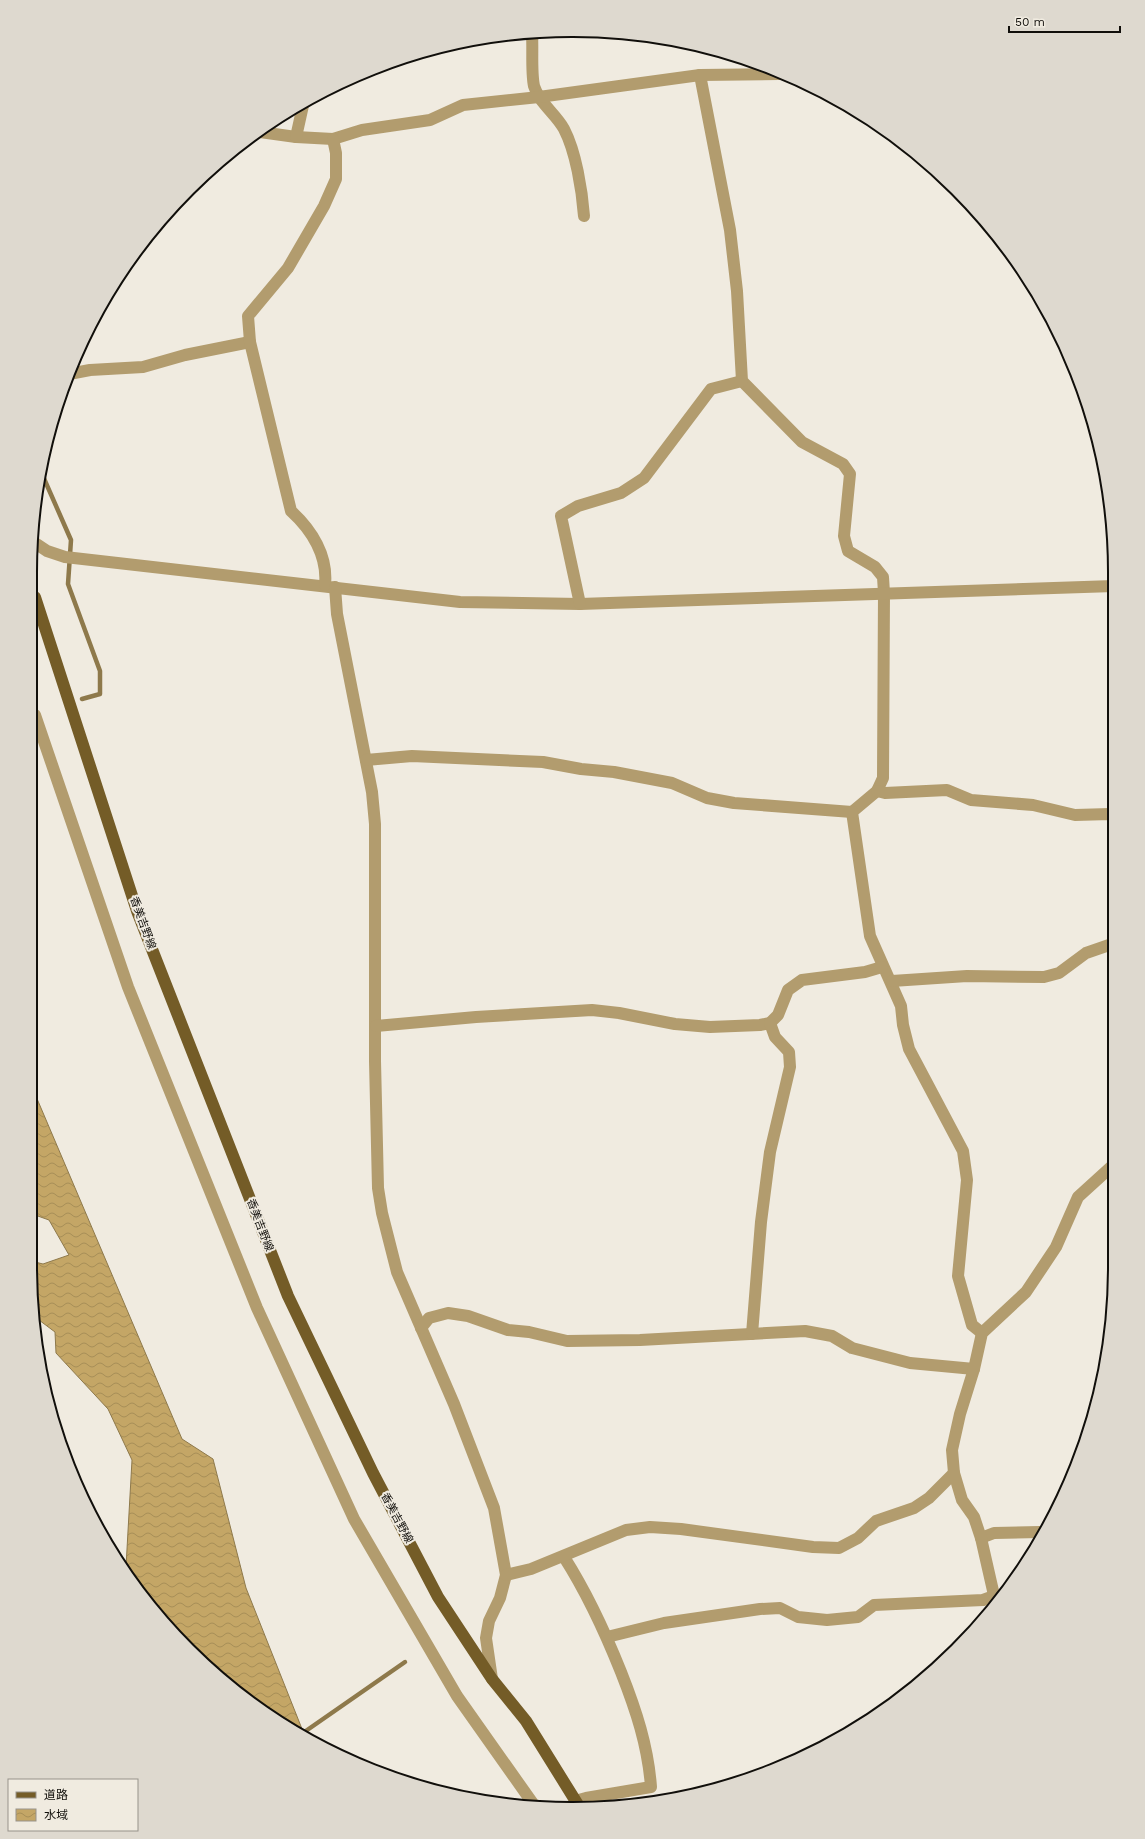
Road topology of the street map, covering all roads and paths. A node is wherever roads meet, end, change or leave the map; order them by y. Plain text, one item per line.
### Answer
1 (532, 39) edge
2 (768, 74) edge
3 (700, 75) junction
4 (539, 97) junction
5 (302, 111) edge
6 (267, 133) edge
7 (296, 137) junction
8 (333, 139) junction
9 (584, 216) dead end
10 (250, 342) junction
11 (76, 373) edge
12 (742, 381) junction
13 (38, 545) edge
14 (330, 586) junction
15 (1108, 586) edge
16 (884, 593) junction
17 (37, 603) edge
18 (580, 604) junction
19 (37, 721) edge
20 (366, 760) junction
21 (877, 792) junction
22 (852, 812) junction
23 (1108, 814) edge
24 (1108, 946) edge
25 (882, 967) junction
26 (892, 981) junction
27 (770, 1023) junction
28 (376, 1026) junction
29 (1108, 1170) edge
30 (421, 1328) junction
31 (982, 1333) junction
32 (752, 1334) junction
33 (974, 1370) junction
34 (954, 1473) junction
35 (1037, 1532) edge
36 (981, 1538) junction
37 (564, 1557) junction
38 (506, 1575) junction
39 (994, 1596) edge
40 (991, 1600) edge
41 (607, 1637) junction
42 (492, 1679) junction
43 (531, 1800) edge
44 (592, 1801) edge
45 (575, 1802) edge

1 - 4 street
2 - 3 street
3 - 4 street
3 - 12 street
4 - 8 street
4 - 9 street
5 - 7 street
6 - 7 street
7 - 8 street
8 - 10 street
10 - 11 street
10 - 14 street
12 - 16 street
12 - 18 street
13 - 14 street
14 - 18 street
14 - 20 street
15 - 16 street
16 - 18 street
16 - 21 street
17 - 42 main road, 香美吉野線
19 - 43 street
20 - 22 street
20 - 28 street
21 - 22 street
21 - 23 street
22 - 25 street
24 - 26 street
25 - 26 street
25 - 27 street
26 - 31 street
27 - 28 street
27 - 32 street
28 - 30 street
29 - 31 street
30 - 32 street
30 - 38 street
31 - 33 street
32 - 33 street
33 - 34 street
34 - 36 street
34 - 37 street
35 - 36 street
36 - 39 street
37 - 38 street
37 - 41 street
38 - 42 street
40 - 41 street
41 - 44 street
42 - 45 main road, 香美吉野線

